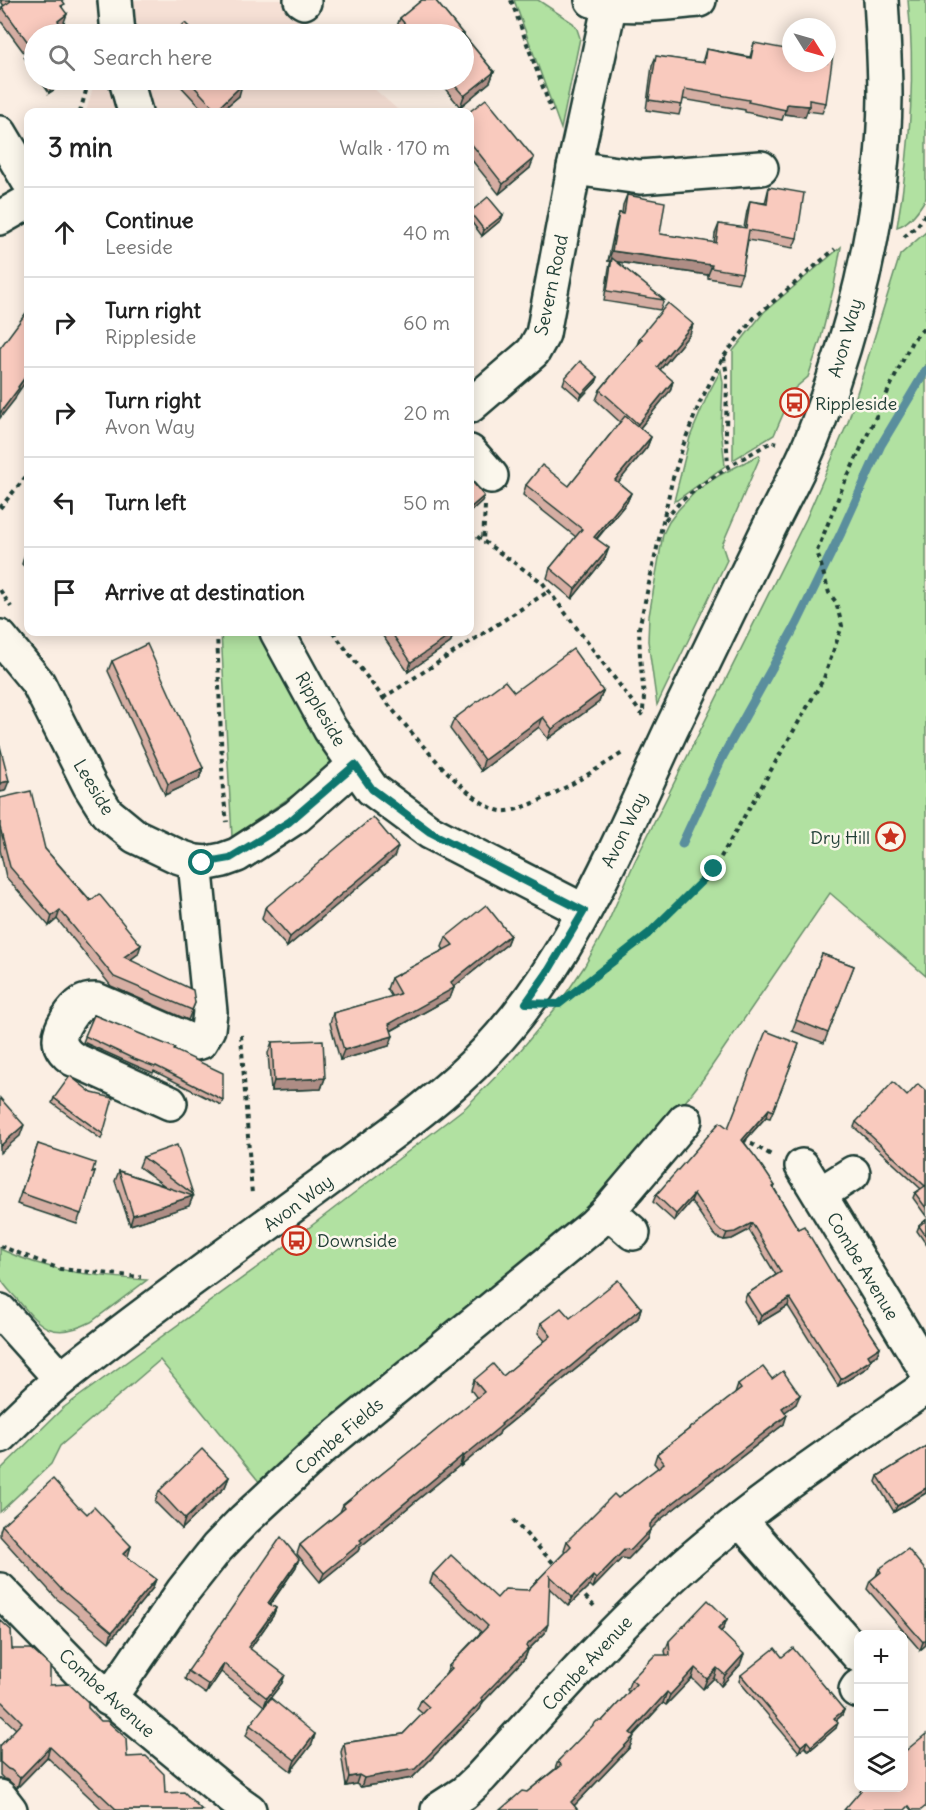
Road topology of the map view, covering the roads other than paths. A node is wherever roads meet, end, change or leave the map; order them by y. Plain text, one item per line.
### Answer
1 (115, 0) edge
2 (699, 0) edge
3 (881, 0) edge
4 (601, 2) edge
5 (117, 24) edge
6 (129, 90) edge
7 (134, 108) edge
8 (0, 133) edge
9 (576, 157) junction
10 (761, 168) dead end
11 (24, 173) edge
12 (24, 204) edge
13 (0, 218) edge
14 (474, 403) edge
15 (279, 636) edge
16 (0, 637) edge
17 (355, 765) junction
18 (195, 862) junction
19 (584, 911) junction
20 (170, 1104) dead end
21 (685, 1120) dead end
22 (790, 1162) road end
23 (853, 1173) dead end
24 (820, 1194) junction
25 (608, 1211) junction
26 (633, 1233) dead end
27 (0, 1311) edge
28 (926, 1370) edge
29 (61, 1379) junction
30 (926, 1387) edge
31 (0, 1436) edge
32 (740, 1520) junction
33 (0, 1590) edge
34 (854, 1650) edge
35 (109, 1699) junction
36 (0, 1797) edge
37 (10, 1810) edge
38 (249, 1810) edge
39 (438, 1810) edge

1 - 5 street
2 - 4 street, Severn Road
3 - 19 street, Avon Way
4 - 9 street, Severn Road
6 - 7 street
8 - 11 street
9 - 10 street
9 - 14 street, Severn Road
12 - 13 street
15 - 17 street, Rippleside
16 - 18 street, Leeside
17 - 18 street, Leeside
17 - 19 street, Rippleside
18 - 20 street
19 - 29 street, Avon Way
21 - 25 street, Combe Fields
22 - 24 street, Combe Avenue
23 - 24 street, Combe Avenue
24 - 28 street, Combe Avenue
25 - 26 street
25 - 35 street, Combe Fields
27 - 29 street
29 - 31 street, Avon Way
30 - 32 street, Combe Avenue
32 - 34 street
32 - 39 street, Combe Avenue
33 - 35 street, Combe Avenue
35 - 38 street, Combe Avenue
36 - 37 street

